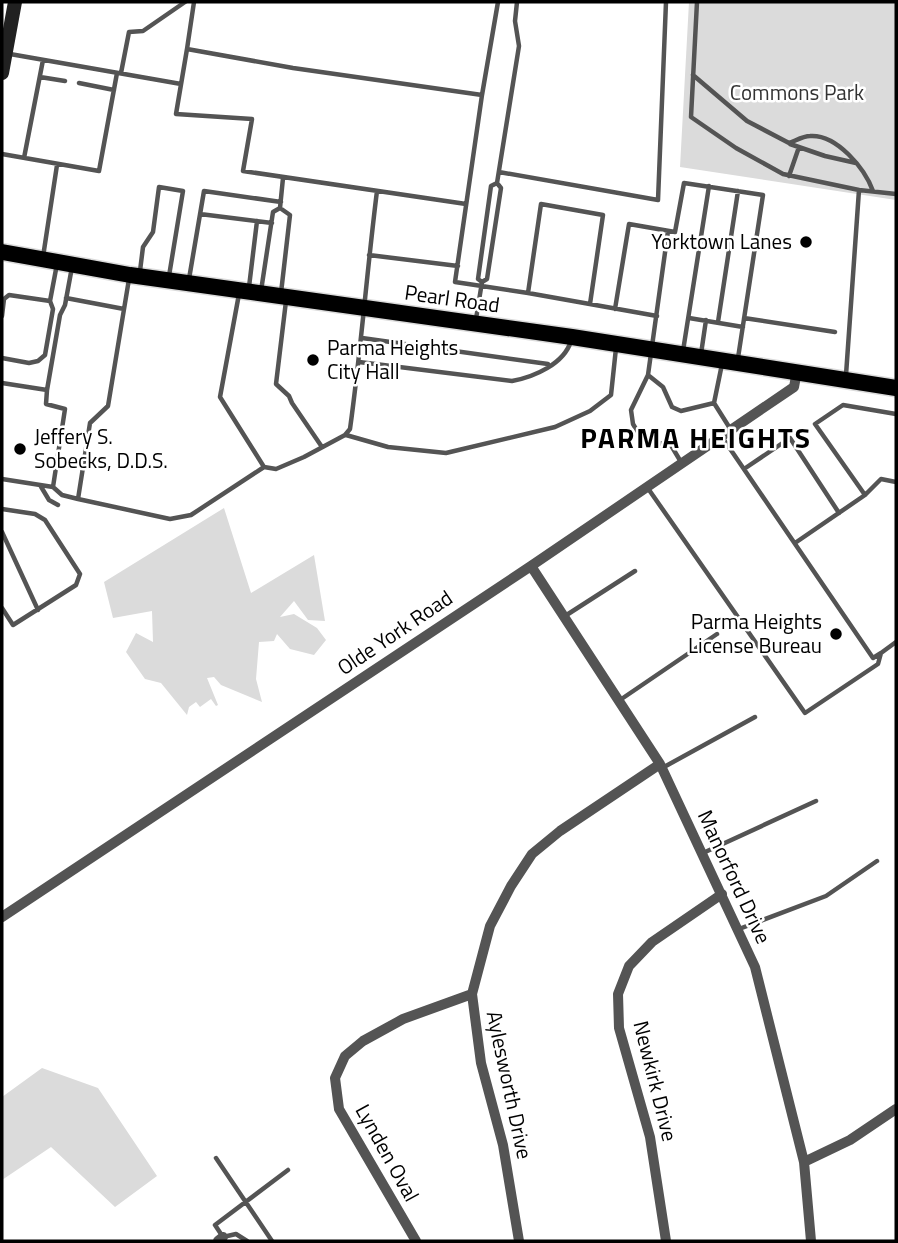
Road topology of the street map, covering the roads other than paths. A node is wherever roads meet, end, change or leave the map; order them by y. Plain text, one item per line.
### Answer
1 (15, 2) edge
2 (185, 2) edge
3 (194, 2) edge
4 (498, 2) edge
5 (517, 2) edge
6 (666, 2) edge
7 (697, 2) edge
8 (187, 49) junction
9 (43, 60) junction
10 (3, 63) edge
11 (119, 73) junction
12 (692, 75) junction
13 (40, 76) junction
14 (65, 81) dead end
15 (79, 83) dead end
16 (181, 84) junction
17 (114, 90) junction
18 (482, 95) junction
19 (789, 143) junction
20 (799, 147) junction
21 (2, 154) edge
22 (24, 159) junction
23 (857, 164) junction
24 (57, 165) junction
25 (499, 172) junction
26 (789, 176) junction
27 (283, 178) junction
28 (496, 183) junction
29 (709, 186) junction
30 (859, 190) junction
31 (377, 191) junction
32 (738, 191) junction
33 (873, 191) junction
34 (896, 194) edge
35 (466, 204) junction
36 (281, 205) junction
37 (200, 214) junction
38 (257, 221) junction
39 (272, 223) junction
40 (668, 231) junction
41 (2, 252) edge
42 (369, 255) junction
43 (57, 263) junction
44 (458, 266) junction
45 (135, 276) junction
46 (169, 280) junction
47 (188, 283) junction
48 (482, 284) junction
49 (250, 292) junction
50 (528, 293) junction
51 (283, 296) junction
52 (66, 298) junction
53 (50, 301) junction
54 (590, 304) junction
55 (364, 307) junction
56 (124, 309) junction
57 (615, 309) junction
58 (2, 316) edge
59 (657, 316) junction
60 (689, 318) junction
61 (744, 318) junction
62 (706, 320) junction
63 (718, 322) junction
64 (475, 323) junction
65 (743, 327) junction
66 (835, 332) dead end
67 (572, 337) junction
68 (362, 338) junction
69 (617, 343) junction
70 (650, 349) junction
71 (682, 353) junction
72 (701, 356) junction
73 (2, 358) edge
74 (730, 361) junction
75 (359, 362) junction
76 (550, 365) junction
77 (797, 371) junction
78 (648, 375) junction
79 (846, 379) junction
80 (2, 383) edge
81 (896, 388) edge
82 (47, 390) junction
83 (714, 403) junction
84 (896, 414) edge
85 (731, 430) junction
86 (345, 435) junction
87 (722, 436) junction
88 (322, 447) junction
89 (682, 463) junction
90 (264, 467) junction
91 (744, 469) junction
92 (2, 479) edge
93 (896, 482) edge
94 (39, 484) junction
95 (53, 487) junction
96 (647, 487) junction
97 (865, 495) junction
98 (78, 499) junction
99 (58, 505) dead end
100 (2, 509) edge
101 (839, 513) junction
102 (2, 532) edge
103 (795, 543) junction
104 (531, 566) junction
105 (635, 571) dead end
106 (2, 608) edge
107 (38, 610) junction
108 (564, 617) junction
109 (717, 634) dead end
110 (896, 642) edge
111 (881, 653) junction
112 (619, 701) junction
113 (755, 717) dead end
114 (661, 766) junction
115 (816, 801) dead end
116 (703, 853) junction
117 (877, 861) dead end
118 (722, 894) junction
119 (2, 917) edge
120 (738, 930) junction
121 (472, 994) junction
122 (896, 1109) edge
123 (216, 1158) dead end
124 (804, 1162) junction
125 (288, 1170) dead end
126 (246, 1202) junction
127 (220, 1239) edge
128 (247, 1241) edge
129 (272, 1241) edge
130 (416, 1241) edge
131 (519, 1241) edge
132 (666, 1241) edge
133 (811, 1241) edge

1 - 10 main road
2 - 11 lane
3 - 8 lane
4 - 18 lane
5 - 25 lane
6 - 25 lane
7 - 12 lane
8 - 16 lane
8 - 18 lane
9 - 10 lane
9 - 11 lane
9 - 13 lane
11 - 16 lane
11 - 17 lane
12 - 19 lane
12 - 26 lane
13 - 14 lane
13 - 22 lane
15 - 17 lane
16 - 27 lane
17 - 24 lane
18 - 35 lane
19 - 20 lane
19 - 23 lane
20 - 23 lane
20 - 26 lane
21 - 22 lane
22 - 24 lane
23 - 33 lane
24 - 43 lane
25 - 28 lane
26 - 30 lane
27 - 31 lane
27 - 36 lane
28 - 48 lane
28 - 48 lane
29 - 32 lane
29 - 40 lane
29 - 60 lane
30 - 33 lane
30 - 79 lane
31 - 35 lane
31 - 42 lane
32 - 61 lane
32 - 63 lane
33 - 34 lane
35 - 44 lane
36 - 37 lane
36 - 39 lane
36 - 51 lane
37 - 38 lane
37 - 47 lane
38 - 39 lane
38 - 49 lane
39 - 49 lane
40 - 57 lane
40 - 59 lane
41 - 43 main road, Pearl Road
42 - 44 lane
42 - 55 lane
43 - 45 main road, Pearl Road
43 - 52 lane
43 - 53 lane
44 - 48 lane
45 - 46 main road, Pearl Road
45 - 46 lane
45 - 56 lane
46 - 47 main road, Pearl Road
47 - 49 main road, Pearl Road
48 - 50 lane
48 - 64 lane
49 - 51 main road, Pearl Road
49 - 90 lane
50 - 54 lane
50 - 54 lane
51 - 55 main road, Pearl Road
51 - 88 lane
52 - 56 lane
52 - 82 lane
53 - 58 lane
53 - 73 lane
54 - 57 lane
55 - 64 main road, Pearl Road
55 - 68 lane
56 - 98 lane
57 - 59 lane
59 - 70 lane
60 - 62 lane
60 - 71 lane
61 - 65 lane
61 - 66 lane
62 - 63 lane
62 - 72 lane
63 - 65 lane
64 - 67 main road, Pearl Road
65 - 74 lane
67 - 69 main road, Pearl Road
67 - 76 lane
68 - 75 lane
68 - 76 lane
69 - 70 main road, Pearl Road
69 - 86 lane
70 - 71 main road, Pearl Road
70 - 78 lane
71 - 72 main road, Pearl Road
72 - 74 main road, Pearl Road
74 - 77 main road, Pearl Road
74 - 83 lane
75 - 76 lane
75 - 86 lane
77 - 79 main road, Pearl Road
77 - 85 street, Olde York Road
78 - 83 lane
78 - 89 lane
79 - 81 main road, Pearl Road
80 - 82 lane
82 - 95 lane
83 - 85 lane
84 - 97 lane
85 - 87 street, Olde York Road
86 - 88 lane
87 - 89 street, Olde York Road
87 - 91 lane
88 - 90 lane
89 - 96 street, Olde York Road
90 - 98 lane
91 - 101 lane
91 - 103 lane
92 - 94 lane
93 - 97 lane
94 - 95 lane
94 - 99 lane
95 - 98 lane
96 - 104 street, Olde York Road
96 - 111 lane
97 - 101 lane
100 - 107 lane
101 - 103 lane
102 - 107 lane
103 - 111 lane
104 - 108 street, Manorford Drive
104 - 119 street, Olde York Road
105 - 108 lane
106 - 107 lane
108 - 112 street, Manorford Drive
109 - 112 lane
110 - 111 lane
112 - 114 street, Manorford Drive
113 - 114 lane
114 - 116 street, Manorford Drive
114 - 121 street, Aylesworth Drive
115 - 116 lane
116 - 118 street, Manorford Drive
117 - 120 lane
118 - 120 street, Manorford Drive
118 - 132 street, Newkirk Drive
120 - 124 street, Manorford Drive
121 - 130 street, Lynden Oval
121 - 131 street, Aylesworth Drive
122 - 124 street
123 - 126 lane
124 - 133 street, Manorford Drive
125 - 126 lane
126 - 127 lane
126 - 129 lane
127 - 128 lane

